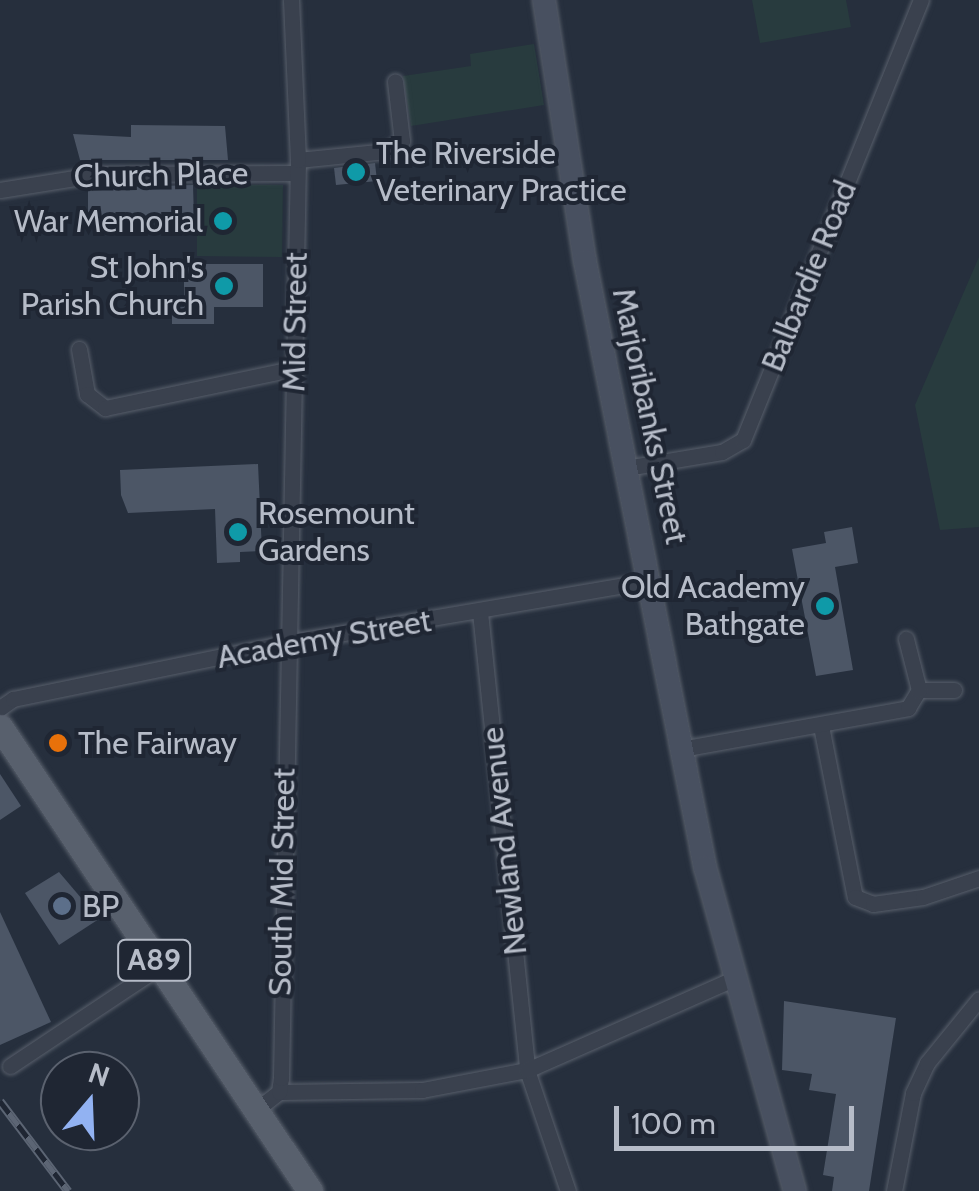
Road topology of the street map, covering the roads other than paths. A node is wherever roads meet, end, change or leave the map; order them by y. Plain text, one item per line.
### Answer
1 (291, 0) edge
2 (544, 0) edge
3 (921, 0) edge
4 (395, 80) dead end
5 (298, 166) junction
6 (0, 190) edge
7 (84, 357) dead end
8 (296, 368) junction
9 (626, 468) junction
10 (652, 580) junction
11 (480, 612) junction
12 (906, 639) dead end
13 (285, 643) junction
14 (918, 690) junction
15 (954, 690) dead end
16 (0, 708) edge
17 (821, 726) junction
18 (0, 727) edge
19 (681, 750) junction
20 (979, 878) edge
21 (159, 967) junction
22 (736, 978) junction
23 (979, 1000) edge
24 (10, 1066) dead end
25 (527, 1070) junction
26 (279, 1092) junction
27 (256, 1110) junction
28 (310, 1191) edge
29 (568, 1191) edge
30 (794, 1191) edge
31 (894, 1191) edge

1 - 5 street, Mid Street
2 - 9 main road, Marjoribanks Street
3 - 9 street, Balbardie Road
4 - 5 street, Church Place
5 - 6 street, Church Place
5 - 8 street, Mid Street
7 - 8 street
8 - 13 street, Mid Street
9 - 10 main road, Marjoribanks Street
10 - 11 street, Academy Street
10 - 19 main road, Marjoribanks Street
11 - 13 street, Academy Street
11 - 25 street, Newland Avenue
12 - 14 street
13 - 16 street, Academy Street
13 - 26 street, South Mid Street
14 - 15 street
14 - 17 street
17 - 19 street
17 - 20 street
18 - 21 main road, A89
19 - 22 main road, Marjoribanks Street
21 - 24 street
21 - 27 main road, A89
22 - 25 street
22 - 30 main road, Marjoribanks Street
23 - 31 street
25 - 26 street
25 - 29 street, Newland Avenue
26 - 27 street
27 - 28 main road, A89

